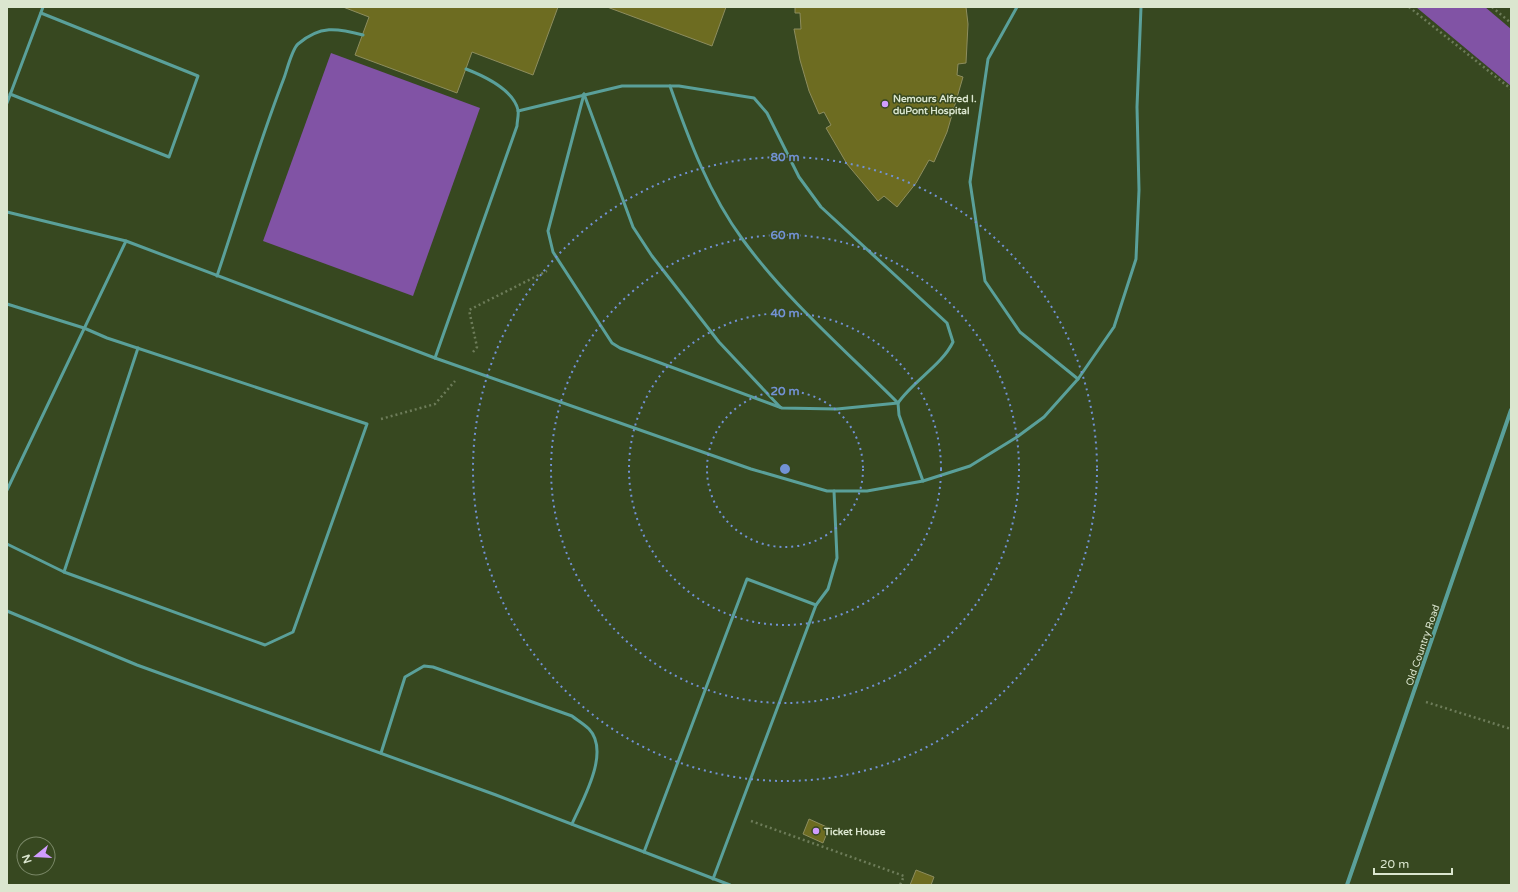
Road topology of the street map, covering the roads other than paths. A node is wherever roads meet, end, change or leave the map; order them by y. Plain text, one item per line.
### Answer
1 (43, 7) edge
2 (1017, 7) edge
3 (1141, 7) edge
4 (40, 13) junction
5 (363, 35) dead end
6 (466, 69) dead end
7 (670, 86) junction
8 (10, 94) junction
9 (584, 94) junction
10 (7, 103) edge
11 (518, 111) junction
12 (7, 212) edge
13 (126, 241) junction
14 (217, 276) junction
15 (7, 304) edge
16 (84, 328) junction
17 (138, 348) junction
18 (435, 358) junction
19 (1078, 379) junction
20 (898, 402) junction
21 (782, 408) junction
22 (1511, 410) edge
23 (923, 481) junction
24 (7, 490) edge
25 (834, 491) junction
26 (7, 544) edge
27 (64, 572) junction
28 (816, 605) junction
29 (7, 612) edge
30 (381, 753) junction
31 (572, 824) junction
32 (644, 852) junction
33 (713, 878) junction
34 (730, 885) edge
35 (1347, 885) edge

1 - 4 lane
2 - 19 lane
3 - 19 lane
4 - 8 lane
4 - 8 lane
5 - 14 lane
6 - 11 lane
7 - 9 lane
7 - 20 lane
7 - 20 lane
8 - 10 lane
9 - 11 lane
9 - 21 lane
9 - 21 lane
11 - 18 lane
12 - 13 lane
13 - 14 lane
13 - 16 lane
14 - 18 lane
15 - 16 lane
16 - 17 lane
16 - 24 lane
17 - 27 lane
17 - 27 lane
18 - 25 lane
19 - 23 lane
20 - 21 lane
20 - 23 lane
22 - 35 street, Old Country Road
23 - 25 lane
25 - 28 lane
26 - 27 lane
28 - 32 lane
28 - 33 lane
29 - 30 lane
30 - 31 lane
30 - 31 lane
31 - 32 lane
32 - 33 lane
33 - 34 lane

